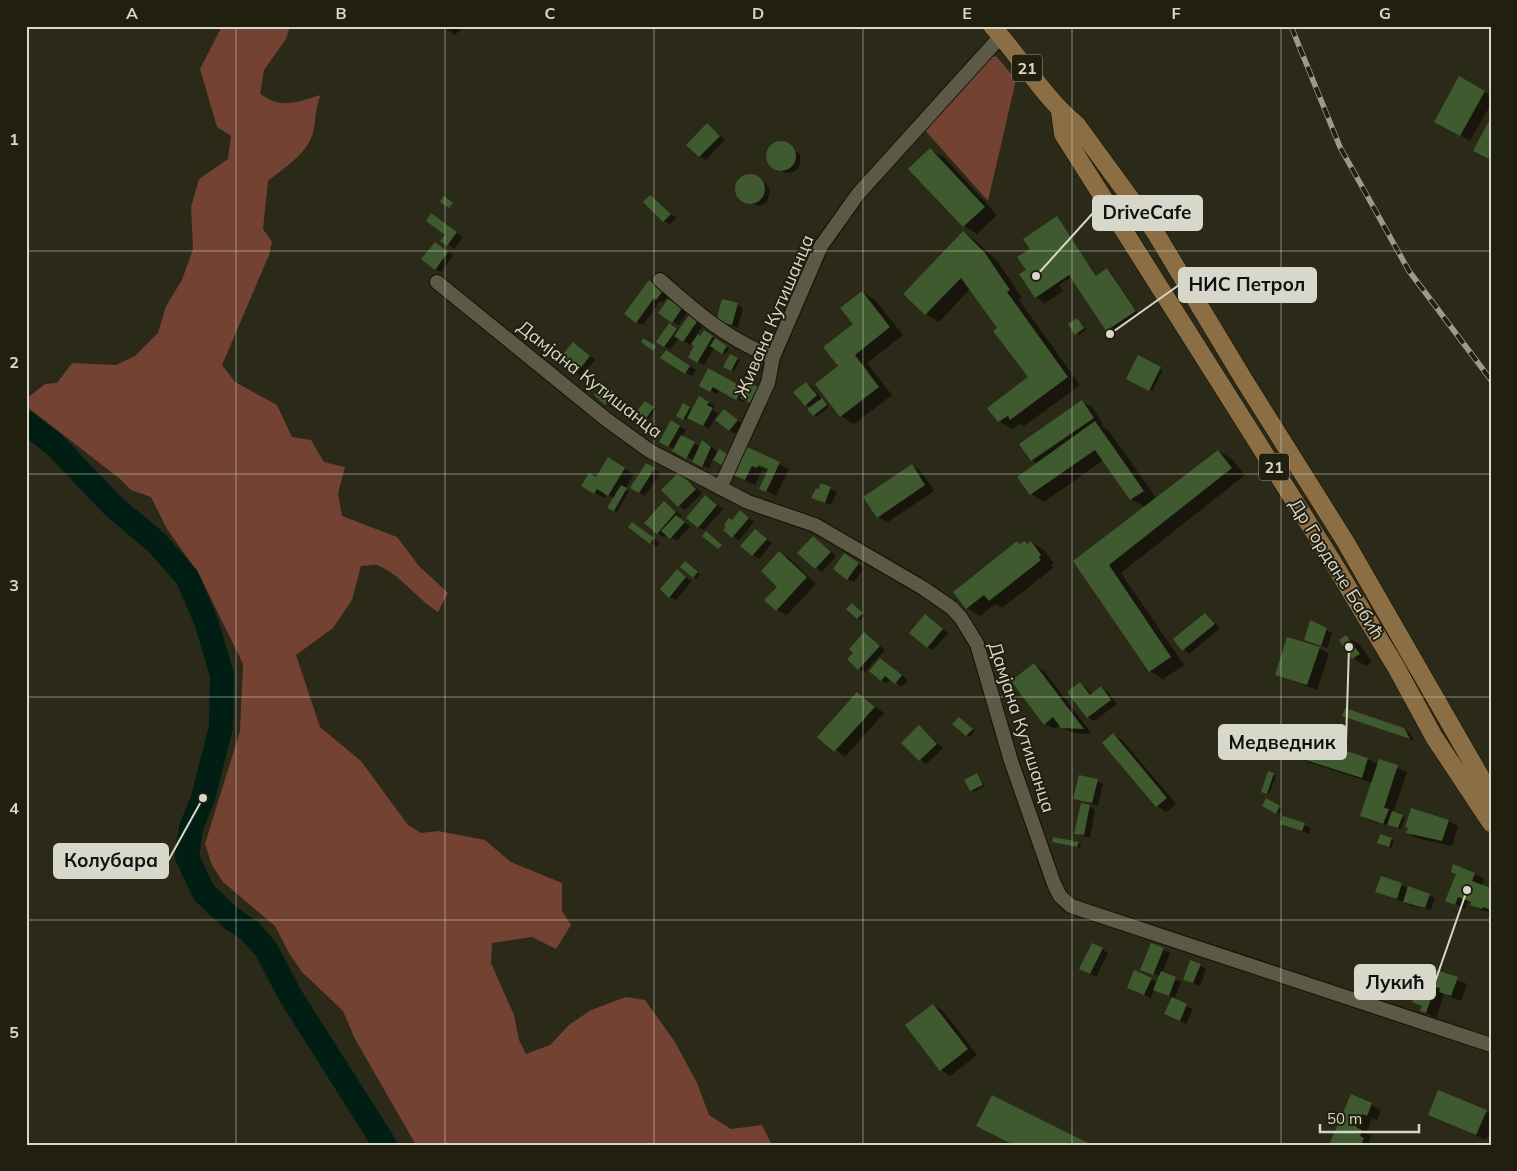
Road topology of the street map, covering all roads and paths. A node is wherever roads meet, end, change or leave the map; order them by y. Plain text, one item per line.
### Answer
1 (996, 31) edge
2 (1060, 111) junction
3 (660, 280) dead end
4 (438, 282) dead end
5 (773, 357) junction
6 (720, 488) junction
7 (1491, 795) edge
8 (1491, 823) edge
9 (1491, 1046) edge

1 - 2 main road, Др Гордане Бабић / 21
1 - 5 street, Живана Кутишанца
2 - 7 main road, Др Гордане Бабић / 21
2 - 8 main road, Др Гордане Бабић / 21
3 - 5 street
4 - 6 street, Дамјана Кутишанца
5 - 6 street, Живана Кутишанца
6 - 9 street, Дамјана Кутишанца

